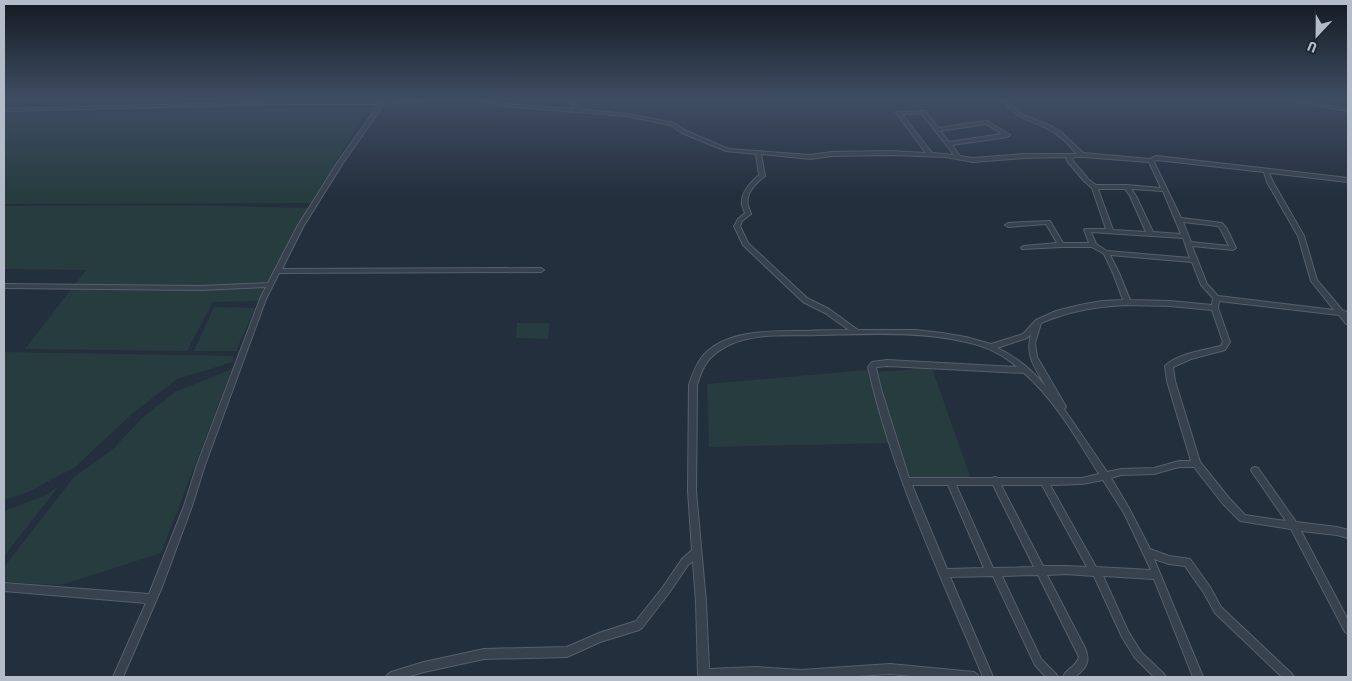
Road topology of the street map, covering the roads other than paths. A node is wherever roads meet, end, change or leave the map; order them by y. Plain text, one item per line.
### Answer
1 (362, 132) edge
2 (684, 132) edge
3 (913, 132) edge
4 (938, 132) edge
5 (1002, 132) edge
6 (1056, 132) edge
7 (948, 144) junction
8 (758, 152) junction
9 (931, 155) junction
10 (1073, 156) junction
11 (1082, 156) junction
12 (959, 158) junction
13 (1151, 161) junction
14 (1266, 171) junction
15 (1348, 180) edge
16 (1096, 187) junction
17 (1127, 187) junction
18 (1164, 190) junction
19 (1179, 220) junction
20 (1008, 225) dead end
21 (1110, 231) junction
22 (1150, 233) junction
23 (1186, 236) junction
24 (1189, 244) junction
25 (1061, 245) junction
26 (1093, 246) junction
27 (1024, 248) dead end
28 (1106, 253) junction
29 (1194, 260) junction
30 (541, 270) dead end
31 (279, 271) junction
32 (271, 285) junction
33 (4, 286) edge
34 (1216, 298) junction
35 (1127, 302) junction
36 (1215, 308) junction
37 (1345, 313) edge
38 (1038, 322) junction
39 (1348, 322) edge
40 (858, 333) junction
41 (991, 347) junction
42 (1026, 370) junction
43 (1068, 419) junction
44 (1196, 464) junction
45 (1255, 470) dead end
46 (1105, 476) junction
47 (995, 480) junction
48 (1044, 481) junction
49 (906, 482) junction
50 (951, 483) junction
51 (1294, 526) junction
52 (1348, 534) edge
53 (697, 552) junction
54 (1146, 552) junction
55 (1043, 571) junction
56 (993, 572) junction
57 (1095, 572) junction
58 (946, 573) junction
59 (1156, 574) junction
60 (4, 587) edge
61 (152, 599) junction
62 (1348, 629) edge
63 (704, 676) edge
64 (118, 677) edge
65 (392, 677) edge
66 (974, 677) edge
67 (988, 677) edge
68 (1053, 677) edge
69 (1068, 677) edge
70 (1161, 677) edge
71 (1198, 677) edge
72 (1289, 677) edge

1 - 31 street
2 - 8 street
3 - 9 street
4 - 7 street
5 - 7 street
6 - 11 street
7 - 12 street
8 - 9 street
8 - 40 street
9 - 12 street
10 - 11 street
10 - 12 street
10 - 16 street
11 - 13 street
13 - 14 street
13 - 18 street
14 - 15 street
14 - 37 street
16 - 17 street
16 - 21 street
17 - 18 street
17 - 22 street
18 - 19 street
19 - 23 street
19 - 24 street
20 - 25 street
21 - 22 street
21 - 26 street
22 - 23 street
23 - 24 street
24 - 29 street
25 - 26 street
25 - 27 street
26 - 28 street
28 - 29 street
28 - 35 street
29 - 34 street
30 - 31 street
31 - 32 street
32 - 33 street
32 - 61 street
34 - 36 street
34 - 37 street
35 - 36 street
35 - 38 street
36 - 44 street
37 - 39 street
38 - 41 street
38 - 43 street
40 - 41 street
40 - 53 street
41 - 42 street
42 - 43 street
42 - 49 street
43 - 46 street
44 - 46 street
44 - 51 street
45 - 51 street
46 - 48 street
46 - 54 street
47 - 48 street
47 - 50 street
47 - 55 street
48 - 57 street
49 - 50 street
49 - 58 street
50 - 56 street
51 - 52 street
51 - 62 street
53 - 63 street
53 - 65 street
54 - 59 street
54 - 72 street
55 - 56 street
55 - 57 street
55 - 69 street
56 - 58 street
56 - 68 street
57 - 59 street
57 - 70 street
58 - 67 street
59 - 71 street
60 - 61 street
61 - 64 street
63 - 66 street

